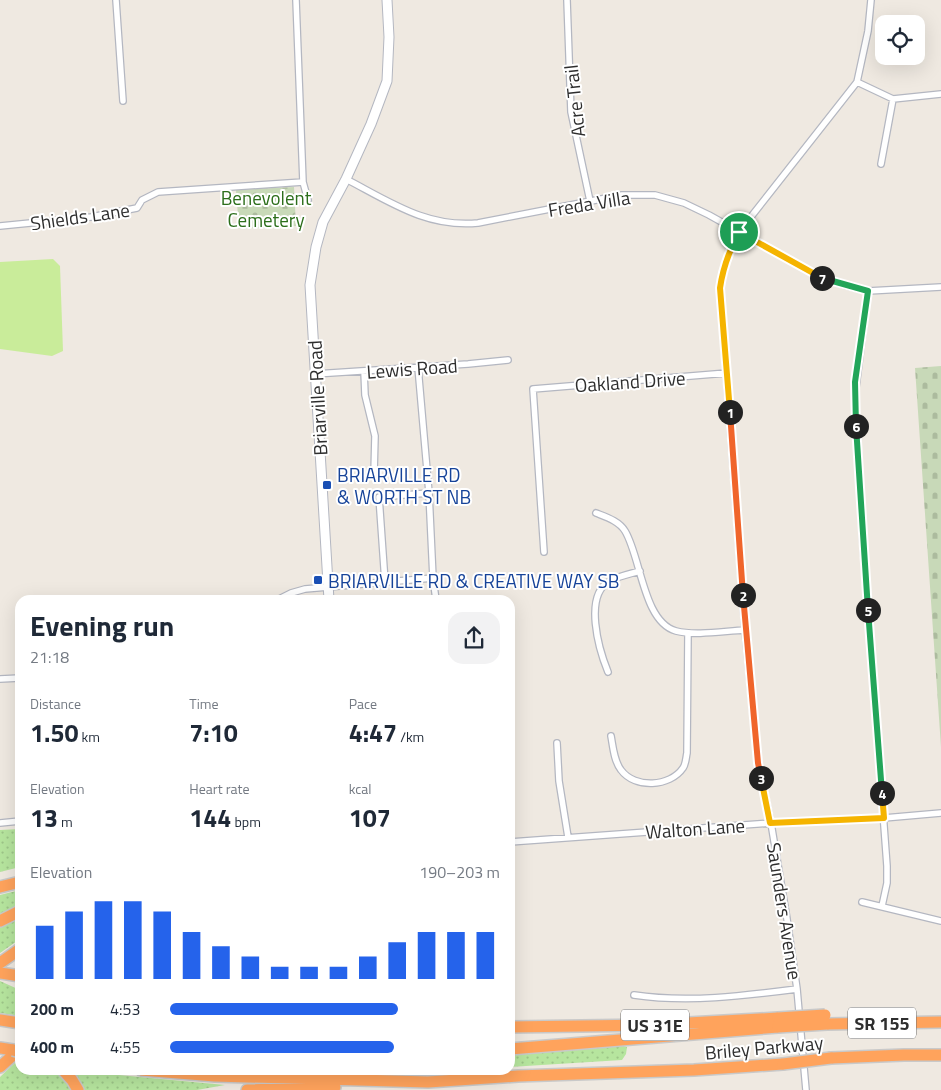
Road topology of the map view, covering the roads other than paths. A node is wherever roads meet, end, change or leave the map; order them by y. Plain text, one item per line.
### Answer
1 (116, 0) edge
2 (296, 0) edge
3 (387, 0) edge
4 (567, 0) edge
5 (871, 0) edge
6 (857, 82) junction
7 (941, 94) edge
8 (892, 99) junction
9 (123, 101) dead end
10 (881, 164) dead end
11 (346, 179) junction
12 (303, 182) junction
13 (308, 200) dead end
14 (590, 201) junction
15 (0, 226) edge
16 (739, 232) junction
17 (941, 287) edge
18 (868, 291) junction
19 (508, 360) dead end
20 (418, 367) junction
21 (364, 371) junction
22 (727, 373) junction
23 (315, 374) junction
24 (374, 474) dead end
25 (429, 493) junction
26 (596, 513) dead end
27 (544, 552) dead end
28 (640, 571) junction
29 (433, 578) junction
30 (385, 582) junction
31 (328, 586) junction
32 (287, 595) edge
33 (329, 595) edge
34 (435, 595) edge
35 (745, 630) junction
36 (688, 633) junction
37 (608, 672) dead end
38 (15, 678) edge
39 (0, 679) edge
40 (611, 736) dead end
41 (557, 743) dead end
42 (941, 813) edge
43 (884, 818) junction
44 (15, 822) edge
45 (0, 823) edge
46 (770, 823) junction
47 (568, 837) junction
48 (515, 842) edge
49 (15, 883) edge
50 (0, 887) edge
51 (862, 902) dead end
52 (882, 906) junction
53 (15, 914) edge
54 (0, 921) edge
55 (941, 921) edge
56 (15, 952) edge
57 (0, 963) edge
58 (0, 972) edge
59 (15, 975) edge
60 (797, 989) junction
61 (634, 995) dead end
62 (0, 1020) edge
63 (939, 1021) edge
64 (15, 1022) edge
65 (778, 1022) junction
66 (515, 1027) edge
67 (0, 1048) edge
68 (515, 1048) edge
69 (15, 1050) edge
70 (15, 1053) edge
71 (941, 1055) edge
72 (2, 1066) edge
73 (68, 1075) edge
74 (203, 1075) edge
75 (428, 1082) junction
76 (78, 1090) edge
77 (247, 1090) edge
78 (806, 1090) edge

1 - 9 street
2 - 12 street
3 - 11 main road, Briarville Road
4 - 14 street, Acre Trail
5 - 6 street, Saunders Avenue
6 - 8 street
6 - 16 street, Saunders Avenue
7 - 8 street
8 - 10 street
11 - 14 street, Freda Villa
11 - 23 main road, Briarville Road
12 - 13 street
12 - 15 street, Shields Lane
14 - 16 street, Freda Villa
16 - 18 street, Freda Villa
16 - 22 street, Saunders Avenue
17 - 18 street, Freda Villa
18 - 43 street
19 - 20 street, Lewis Road
20 - 21 street, Lewis Road
20 - 25 street
21 - 23 street, Lewis Road
21 - 24 street
22 - 27 street, Oakland Drive
22 - 35 street, Saunders Avenue
23 - 31 main road, Briarville Road
25 - 29 street
25 - 30 street
26 - 28 street
28 - 36 street
28 - 37 street
29 - 30 street
29 - 34 street
30 - 31 street
31 - 32 street
31 - 33 main road, Briarville Road
35 - 36 street
35 - 46 street, Saunders Avenue
36 - 40 street
38 - 39 street
41 - 47 street
42 - 43 street, Walton Lane
43 - 46 street, Walton Lane
43 - 52 street
44 - 45 street
46 - 47 street, Walton Lane
46 - 60 street, Saunders Avenue
47 - 48 street, Walton Lane
49 - 50 highway
51 - 52 street
52 - 55 street
53 - 54 highway
56 - 57 highway
58 - 59 highway
60 - 61 street
60 - 78 street, Saunders Avenue
62 - 64 highway
63 - 65 highway, US 31E, bridge
65 - 66 highway, US 31E
65 - 68 highway, Briley Parkway
67 - 69 highway
70 - 72 highway
71 - 75 highway, Briley Parkway, bridge
73 - 76 highway
74 - 75 highway, Briley Parkway
75 - 77 highway

